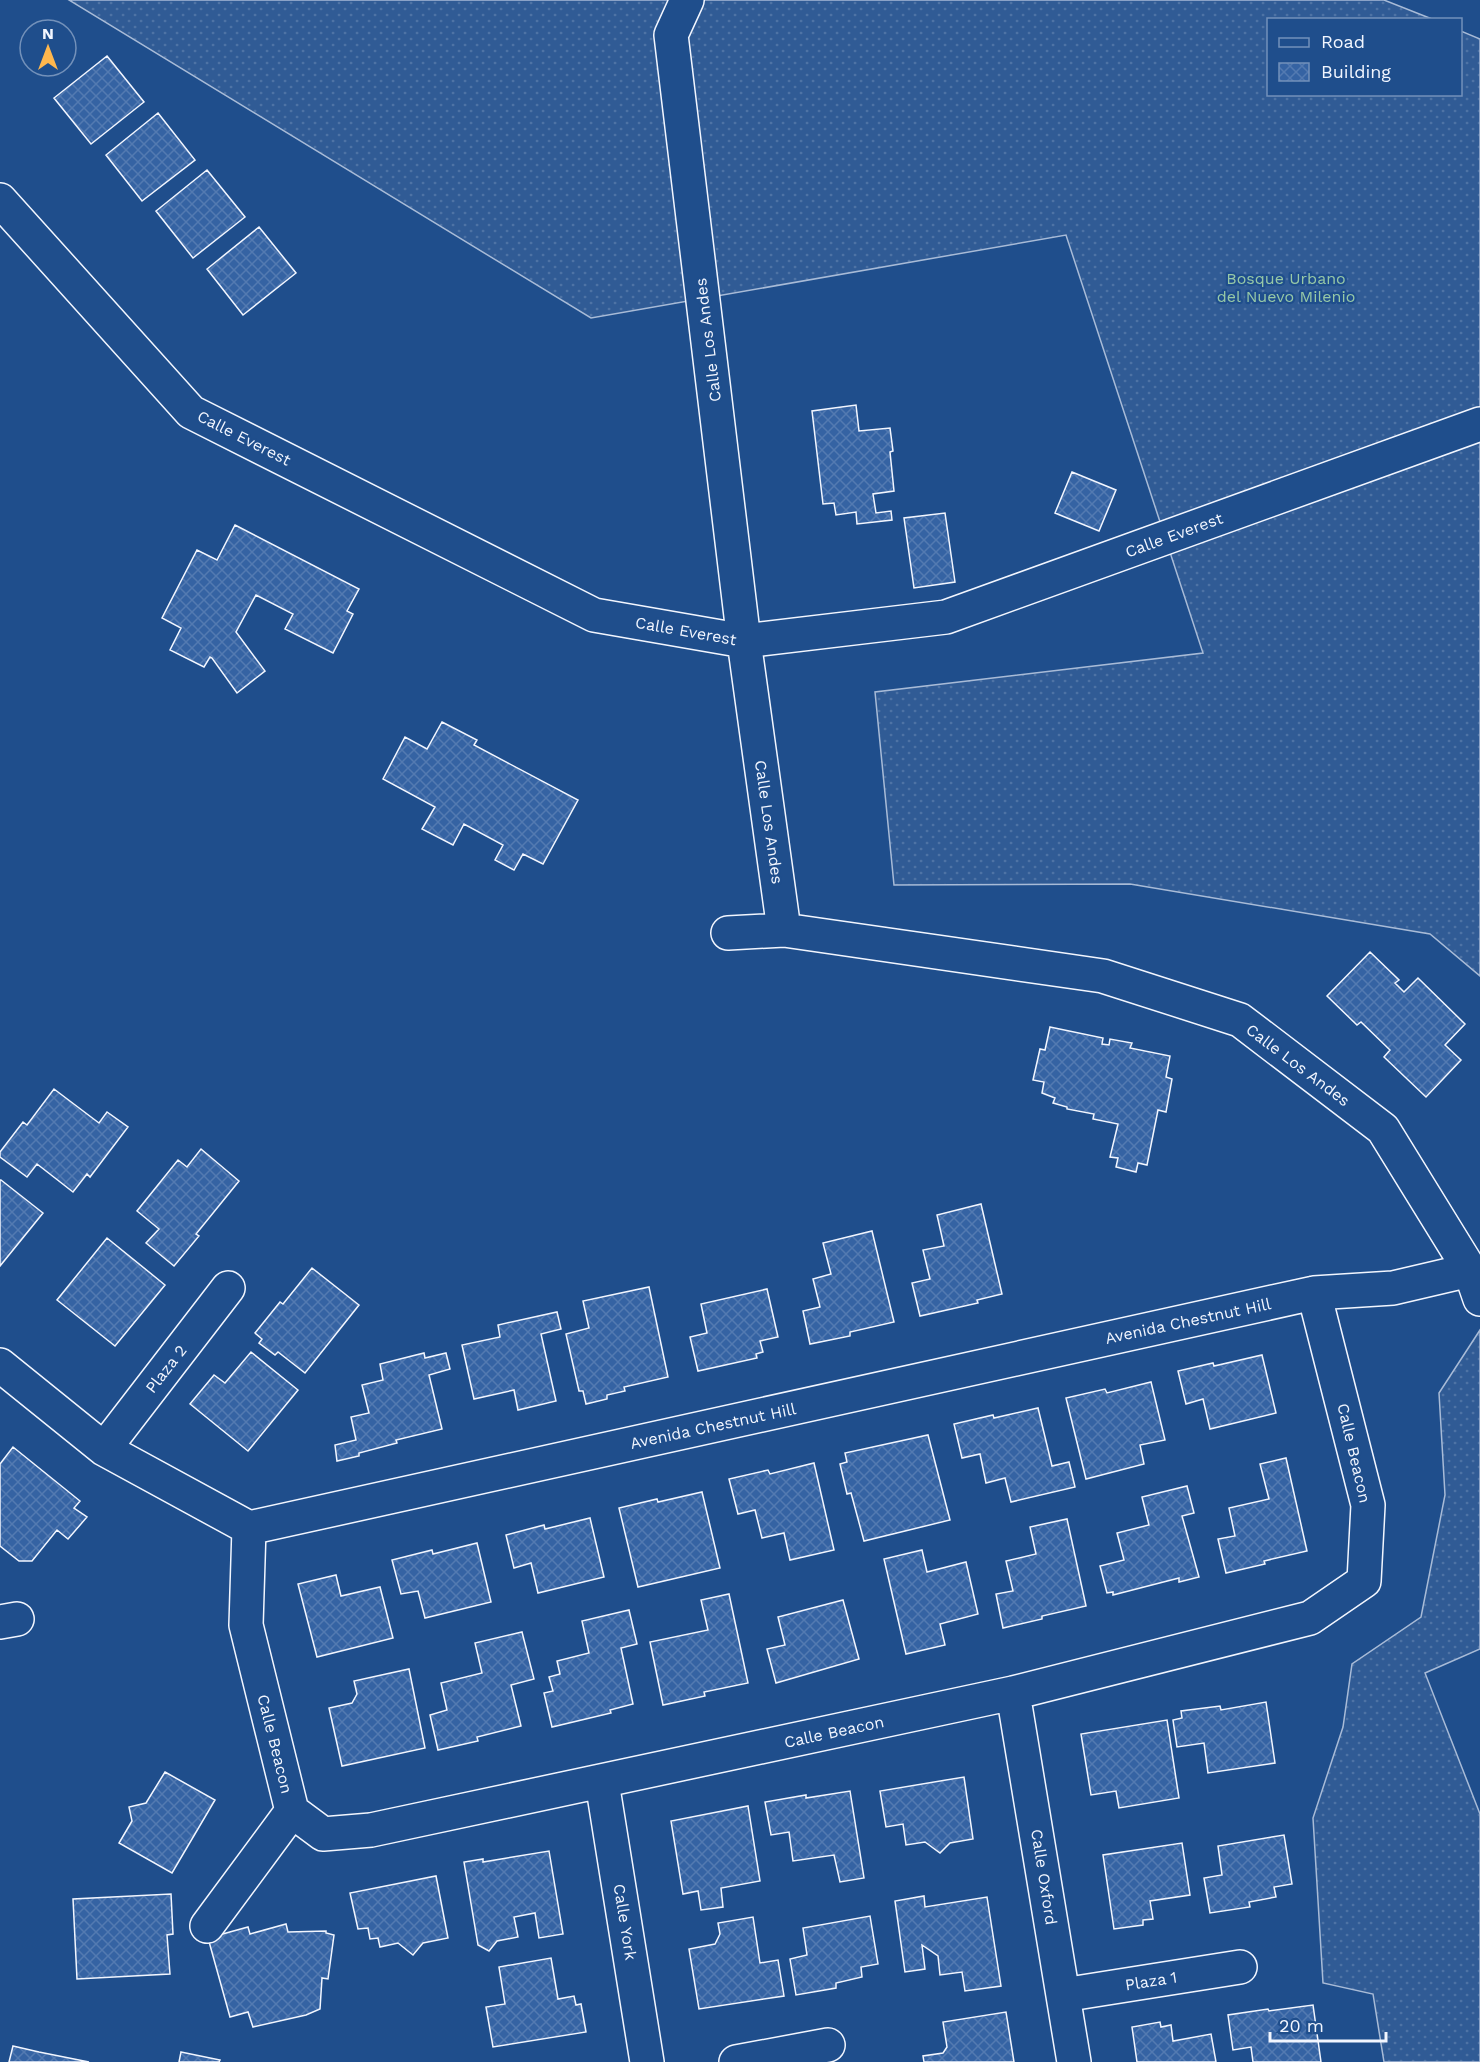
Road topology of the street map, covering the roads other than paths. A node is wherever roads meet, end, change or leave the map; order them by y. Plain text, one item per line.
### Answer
1 (687, 0) edge
2 (0, 200) edge
3 (1480, 424) edge
4 (744, 640) junction
5 (784, 930) junction
6 (728, 933) dead end
7 (1475, 1285) edge
8 (228, 1288) dead end
9 (1314, 1293) junction
10 (0, 1365) edge
11 (104, 1449) junction
12 (249, 1528) junction
13 (1013, 1693) junction
14 (602, 1782) junction
15 (292, 1811) junction
16 (207, 1926) dead end
17 (1240, 1967) dead end
18 (1063, 1995) junction
19 (828, 2045) dead end
20 (647, 2062) edge
21 (736, 2062) edge
22 (1074, 2062) edge

1 - 4 street, Calle Los Andes
2 - 4 street, Calle Everest
3 - 4 street, Calle Everest
4 - 5 street, Calle Los Andes
5 - 6 street
5 - 7 street, Calle Los Andes
7 - 9 street, Avenida Chestnut Hill
8 - 11 street, Plaza 2
9 - 12 street, Avenida Chestnut Hill
9 - 13 street, Calle Beacon
10 - 11 street
11 - 12 street
12 - 15 street, Calle Beacon
13 - 14 street, Calle Beacon
13 - 18 street, Calle Oxford
14 - 15 street, Calle Beacon
14 - 20 street, Calle York
15 - 16 street
17 - 18 street, Plaza 1
18 - 22 street, Calle Oxford
19 - 21 street

